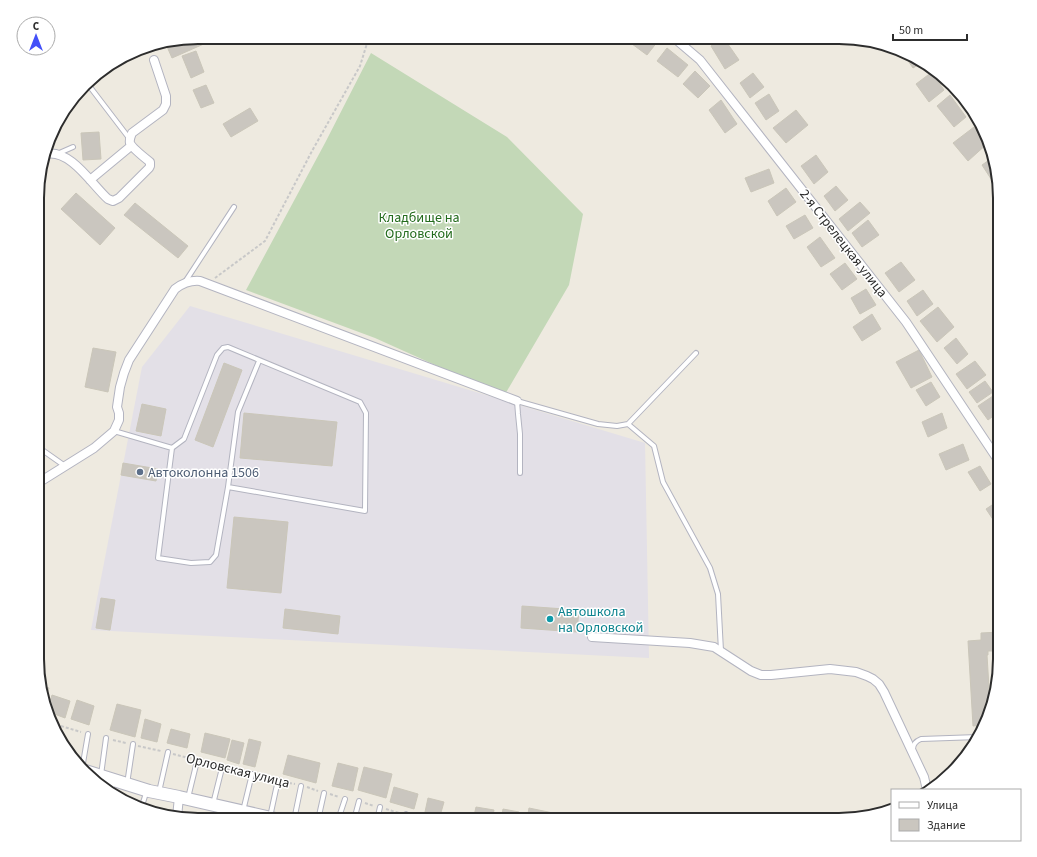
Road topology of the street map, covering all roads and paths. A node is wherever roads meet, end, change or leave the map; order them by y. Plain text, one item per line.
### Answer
1 (367, 44) edge
2 (681, 44) edge
3 (154, 60) dead end
4 (90, 88) edge
5 (131, 142) junction
6 (73, 147) dead end
7 (50, 153) edge
8 (57, 154) junction
9 (90, 180) junction
10 (234, 207) dead end
11 (185, 282) junction
12 (207, 283) junction
13 (696, 353) dead end
14 (260, 360) junction
15 (517, 401) junction
16 (628, 424) junction
17 (114, 431) junction
18 (172, 448) junction
19 (44, 450) edge
20 (993, 452) edge
21 (66, 466) junction
22 (520, 473) dead end
23 (44, 479) edge
24 (228, 487) junction
25 (592, 637) dead end
26 (721, 651) junction
27 (60, 728) edge
28 (88, 734) joint
29 (971, 737) edge
30 (106, 738) joint
31 (133, 744) junction
32 (168, 752) junction
33 (913, 753) junction
34 (197, 761) junction
35 (86, 765) edge
36 (222, 768) junction
37 (252, 774) junction
38 (96, 775) edge
39 (101, 776) junction
40 (278, 780) junction
41 (127, 784) junction
42 (112, 785) edge
43 (301, 786) junction
44 (926, 786) edge
45 (147, 790) junction
46 (324, 792) junction
47 (159, 793) junction
48 (184, 798) junction
49 (345, 799) joint
50 (359, 801) joint
51 (143, 803) edge
52 (213, 805) junction
53 (380, 807) junction
54 (243, 811) junction
55 (179, 812) edge
56 (227, 813) edge
57 (234, 813) edge
58 (251, 813) edge
59 (272, 813) edge
60 (295, 813) edge
61 (320, 813) edge
62 (340, 813) edge
63 (356, 813) edge
64 (379, 813) edge
65 (402, 813) edge

1 - 12 path
2 - 20 street, 2-я Стрелецкая улица
3 - 5 street
4 - 5 lane
5 - 9 street
5 - 9 street
6 - 8 lane
7 - 8 street
8 - 9 street
10 - 11 lane
11 - 12 street
11 - 17 street
12 - 15 street
13 - 16 lane
14 - 18 lane
14 - 24 lane
14 - 24 lane
15 - 16 lane
15 - 22 lane
16 - 26 lane
17 - 18 lane
17 - 21 street
18 - 24 lane
19 - 21 lane
21 - 23 street
25 - 26 street
26 - 33 street
27 - 28 path
28 - 35 lane
29 - 33 lane
30 - 31 path, Орловская улица
30 - 39 lane
31 - 32 path, Орловская улица
31 - 41 lane
32 - 34 path, Орловская улица
32 - 47 lane
33 - 44 street
34 - 36 path, Орловская улица
34 - 48 lane
36 - 37 path, Орловская улица
36 - 52 lane
37 - 40 path, Орловская улица
37 - 54 lane
38 - 39 main road
39 - 42 main road
40 - 43 path, Орловская улица
40 - 59 lane
41 - 42 main road
41 - 45 main road
43 - 46 path, Орловская улица
43 - 60 lane
45 - 47 main road
45 - 51 lane
46 - 49 path, Орловская улица
46 - 61 lane
47 - 48 main road
48 - 52 main road
48 - 55 street
49 - 62 lane
50 - 53 path
50 - 63 lane
52 - 56 main road
53 - 64 lane
53 - 65 path
54 - 57 main road
54 - 58 main road

